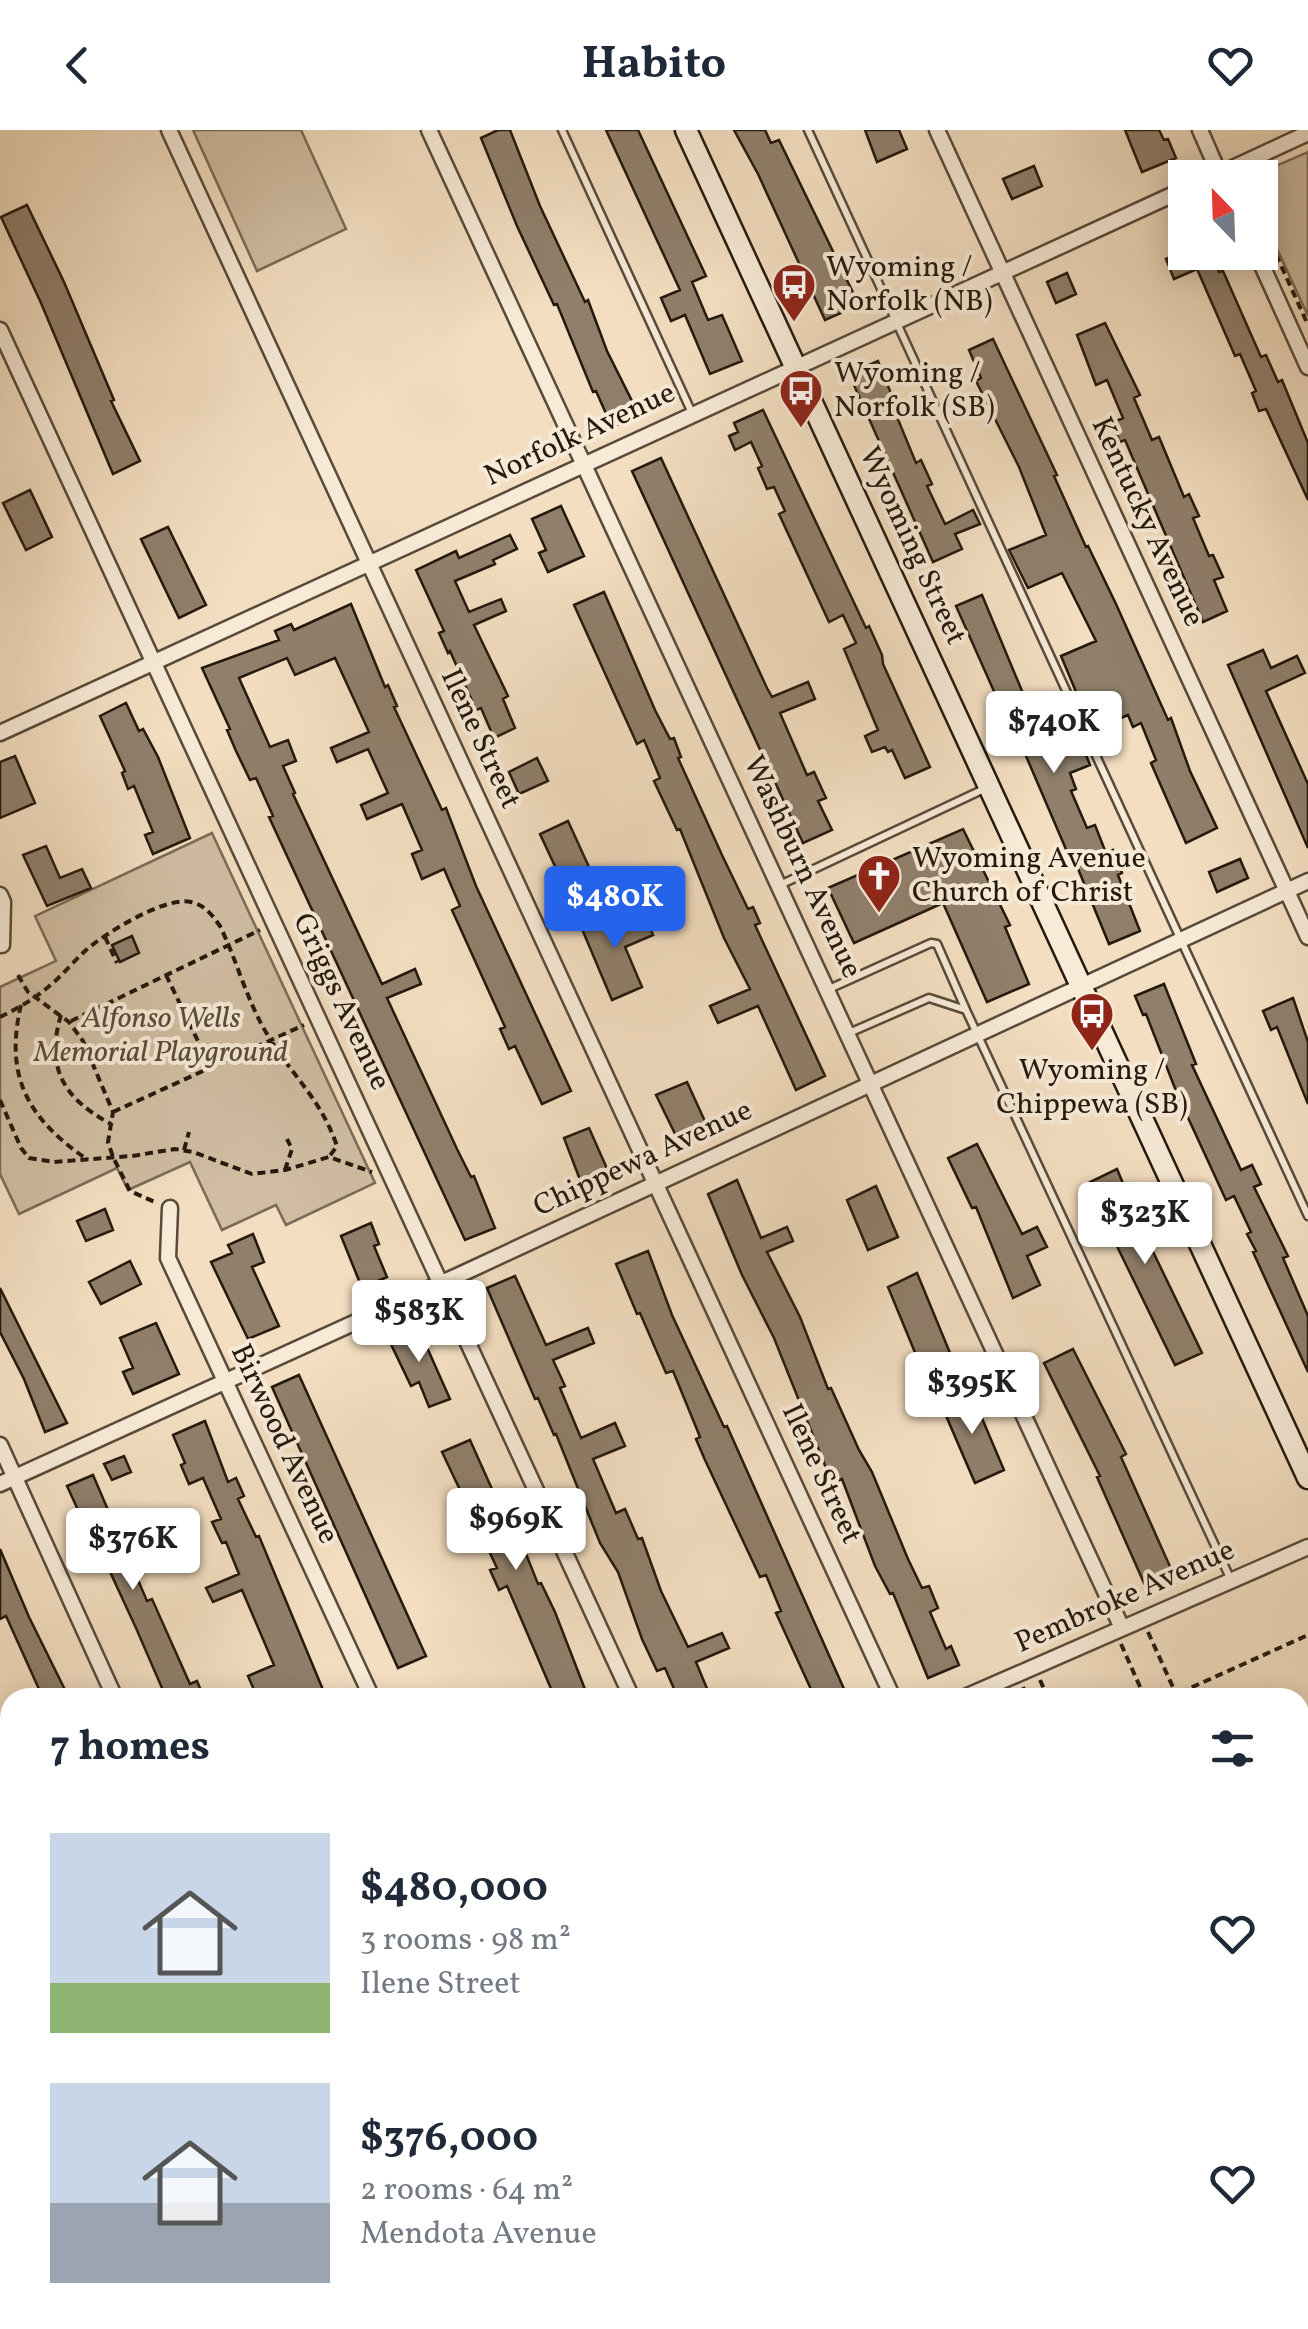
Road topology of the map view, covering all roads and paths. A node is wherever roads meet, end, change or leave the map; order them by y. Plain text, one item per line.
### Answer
1 (169, 130) edge
2 (430, 130) edge
3 (562, 130) edge
4 (686, 130) edge
5 (808, 130) edge
6 (936, 130) edge
7 (1200, 130) edge
8 (1308, 133) edge
9 (1211, 160) edge
10 (1251, 160) edge
11 (1168, 197) edge
12 (1278, 258) edge
13 (1264, 270) edge
14 (1003, 273) junction
15 (896, 321) junction
16 (1308, 324) edge
17 (0, 330) edge
18 (796, 366) junction
19 (1308, 366) edge
20 (692, 414) junction
21 (583, 463) junction
22 (369, 565) junction
23 (153, 660) junction
24 (0, 733) edge
25 (990, 787) junction
26 (1308, 881) edge
27 (780, 886) junction
28 (1286, 891) junction
29 (0, 895) edge
30 (260, 930) dead end
31 (105, 937) junction
32 (1308, 938) edge
33 (1180, 940) junction
34 (2, 946) edge
35 (229, 946) junction
36 (117, 963) dead end
37 (18, 975) dead end
38 (166, 975) junction
39 (1080, 985) junction
40 (829, 989) junction
41 (34, 997) junction
42 (21, 1005) junction
43 (966, 1010) junction
44 (60, 1015) junction
45 (0, 1017) edge
46 (69, 1022) junction
47 (304, 1025) dead end
48 (849, 1033) junction
49 (978, 1034) junction
50 (272, 1040) junction
51 (211, 1068) junction
52 (873, 1084) junction
53 (0, 1100) edge
54 (113, 1112) junction
55 (112, 1124) junction
56 (189, 1132) dead end
57 (287, 1139) dead end
58 (184, 1150) junction
59 (113, 1157) junction
60 (329, 1157) junction
61 (88, 1160) junction
62 (285, 1170) junction
63 (372, 1172) dead end
64 (657, 1183) junction
65 (170, 1208) joint
66 (1308, 1216) edge
67 (440, 1284) junction
68 (226, 1382) junction
69 (0, 1445) edge
70 (1308, 1478) edge
71 (7, 1481) edge
72 (1308, 1547) edge
73 (1231, 1580) junction
74 (1122, 1628) junction
75 (1148, 1632) dead end
76 (1308, 1634) edge
77 (1121, 1644) dead end
78 (1040, 1680) dead end
79 (110, 1688) edge
80 (367, 1688) edge
81 (627, 1688) edge
82 (887, 1688) edge
83 (986, 1688) edge
84 (1044, 1688) edge
85 (1141, 1688) edge
86 (1173, 1688) edge
87 (1188, 1688) edge

1 - 22 street, Ilene Street
2 - 21 street, Washburn Avenue
3 - 20 lane
4 - 18 street, Wyoming Street
5 - 15 lane
6 - 14 street, Kentucky Avenue
7 - 9 street
8 - 10 street
11 - 14 street, Norfolk Avenue
12 - 16 path
13 - 19 street
14 - 15 street, Norfolk Avenue
14 - 28 street, Kentucky Avenue
15 - 18 street, Norfolk Avenue
15 - 33 lane
17 - 23 street, Griggs Avenue
18 - 20 street, Norfolk Avenue
18 - 25 street, Wyoming Street
20 - 21 street, Norfolk Avenue
21 - 22 street, Norfolk Avenue
21 - 27 street, Washburn Avenue
22 - 23 street, Norfolk Avenue
22 - 64 street, Ilene Street
23 - 24 street, Norfolk Avenue
23 - 67 street, Griggs Avenue
25 - 27 lane
25 - 39 street, Wyoming Street
26 - 28 street, Chippewa Avenue
27 - 40 street, Washburn Avenue
28 - 32 street, Kentucky Avenue
28 - 33 street, Chippewa Avenue
29 - 34 street
30 - 35 path
31 - 35 path
31 - 36 path
31 - 41 path
33 - 39 street, Chippewa Avenue
33 - 66 lane
35 - 38 path
35 - 50 path
37 - 41 path
38 - 46 path
38 - 51 path
39 - 49 street, Chippewa Avenue
39 - 70 street, Wyoming Street
40 - 43 lane
40 - 48 street, Washburn Avenue
41 - 42 path
41 - 44 path
42 - 45 path
42 - 61 path
43 - 48 lane
43 - 49 lane
44 - 46 path
44 - 55 path
46 - 54 path
47 - 50 path
48 - 52 street, Washburn Avenue
49 - 52 street, Chippewa Avenue
49 - 73 lane
50 - 51 path
50 - 60 path
51 - 54 path
52 - 64 street, Chippewa Avenue
52 - 74 street, Washburn Avenue
53 - 61 path
54 - 55 path
55 - 59 path
56 - 58 path
57 - 62 path
58 - 59 path
58 - 62 path
59 - 61 path
59 - 65 path
60 - 62 path
60 - 63 path
64 - 67 street, Chippewa Avenue
64 - 82 street, Ilene Street
65 - 68 street, Birwood Avenue
67 - 68 street, Chippewa Avenue
67 - 81 street, Griggs Avenue
68 - 71 street, Chippewa Avenue
68 - 80 street, Birwood Avenue
69 - 71 street
71 - 79 street
72 - 73 street, Pembroke Avenue
73 - 74 street, Pembroke Avenue
74 - 83 street, Pembroke Avenue
75 - 86 path
76 - 87 path
77 - 85 path
78 - 84 path

